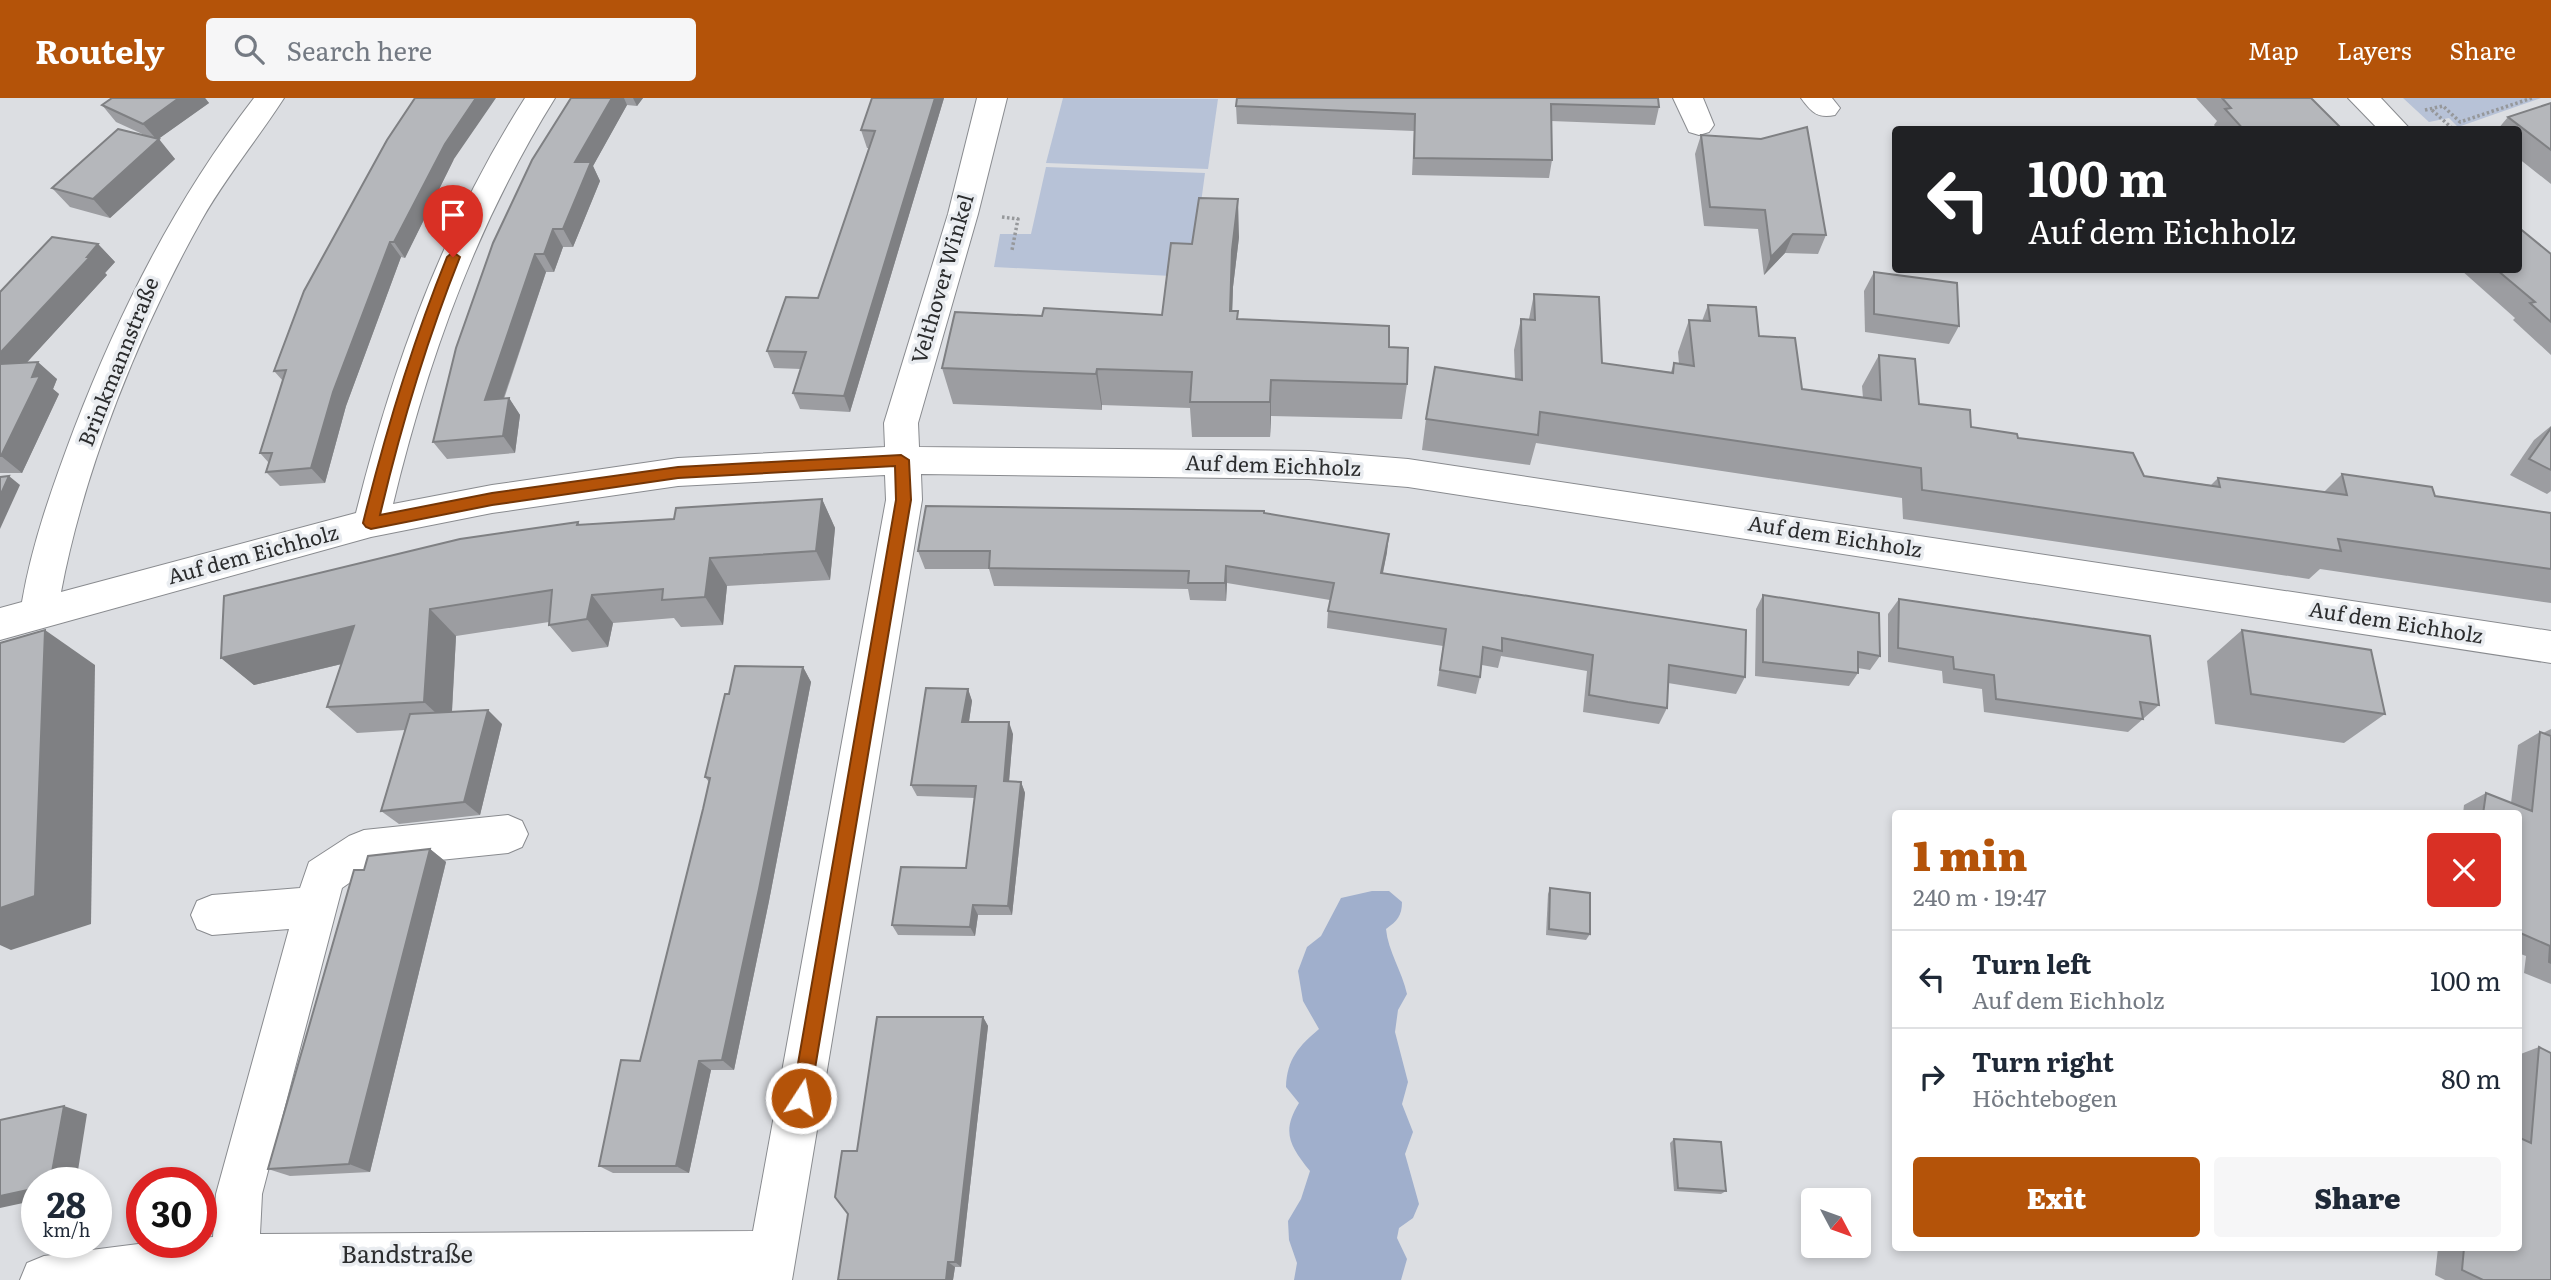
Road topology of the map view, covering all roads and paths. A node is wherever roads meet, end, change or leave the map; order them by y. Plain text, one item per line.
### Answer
1 (269, 98) edge
2 (540, 98) edge
3 (992, 98) edge
4 (2363, 98) edge
5 (2532, 98) edge
6 (2418, 104) dead end
7 (2431, 109) junction
8 (2394, 126) edge
9 (2450, 126) edge
10 (901, 460) junction
11 (371, 523) junction
12 (39, 612) junction
13 (0, 624) edge
14 (2551, 646) edge
15 (508, 834) dead end
16 (316, 907) junction
17 (212, 915) dead end
18 (235, 1258) junction
19 (770, 1268) edge
20 (44, 1280) edge

1 - 12 street, Brinkmannstraße
2 - 11 street
3 - 10 street, Velthover Winkel
4 - 8 street
5 - 7 path
6 - 7 path
7 - 9 path
10 - 11 street, Auf dem Eichholz
10 - 14 street, Auf dem Eichholz
10 - 19 street, Velthover Winkel
11 - 12 street, Auf dem Eichholz
12 - 13 street, Auf dem Eichholz
15 - 16 street
16 - 17 street
16 - 18 street
18 - 19 street, Bandstraße
18 - 20 street, Bandstraße

